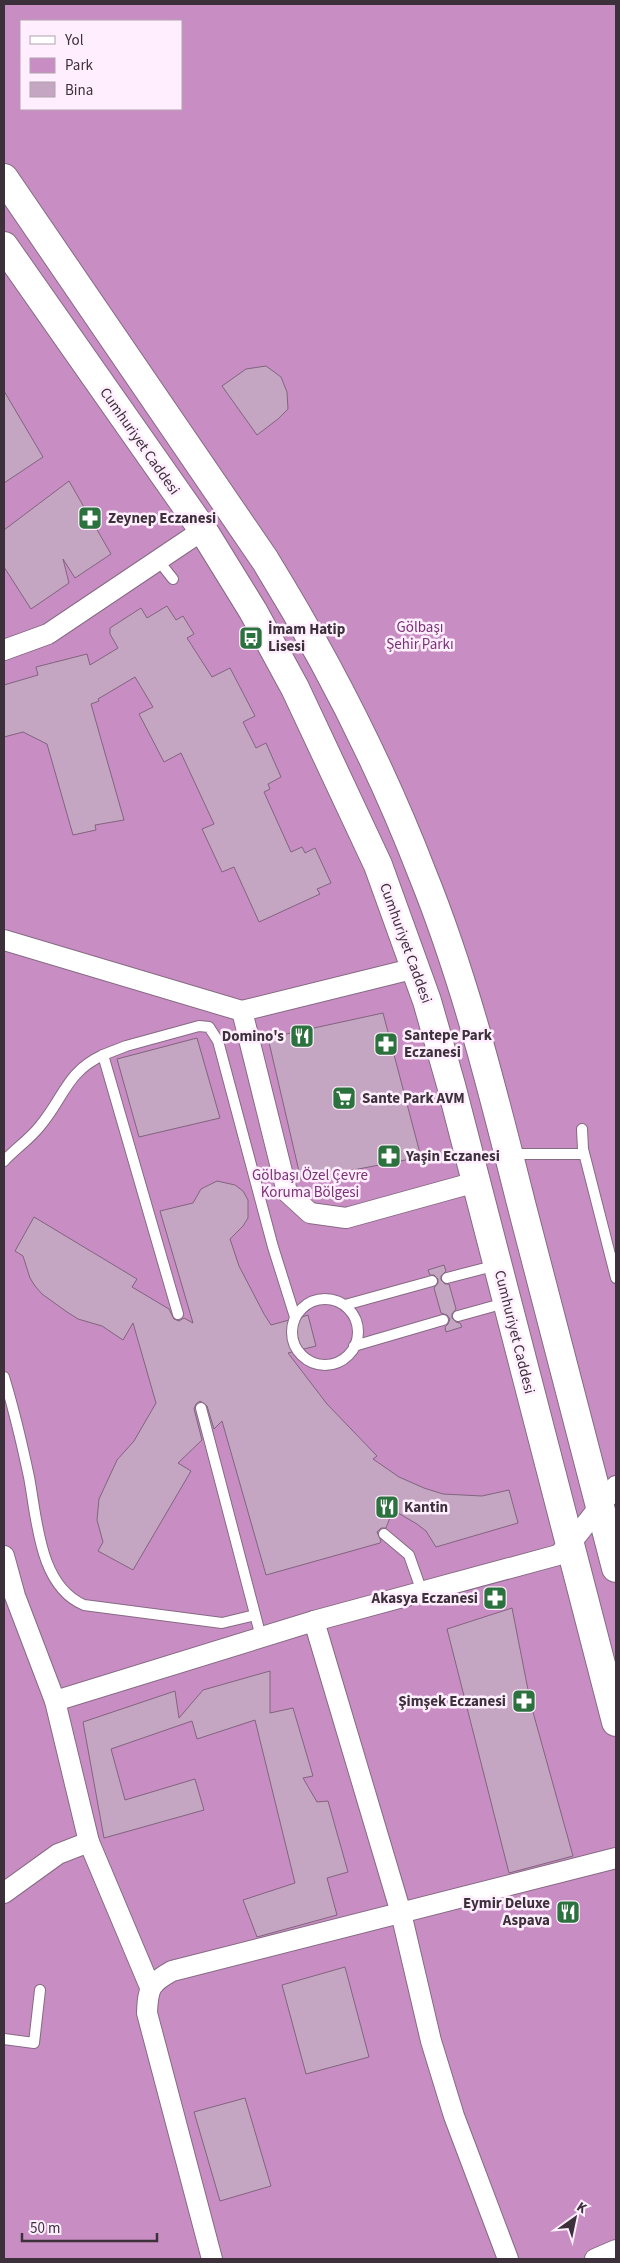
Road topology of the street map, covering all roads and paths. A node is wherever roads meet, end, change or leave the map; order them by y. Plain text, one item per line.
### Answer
1 (4, 178) edge
2 (4, 246) edge
3 (203, 530) junction
4 (158, 560) junction
5 (173, 579) dead end
6 (4, 650) edge
7 (4, 940) edge
8 (416, 968) junction
9 (242, 1011) junction
10 (104, 1055) junction
11 (582, 1129) dead end
12 (509, 1154) junction
13 (584, 1154) junction
14 (4, 1161) edge
15 (476, 1182) junction
16 (498, 1265) junction
17 (447, 1278) dead end
18 (616, 1278) edge
19 (432, 1281) dead end
20 (508, 1303) junction
21 (345, 1305) junction
22 (178, 1314) dead end
23 (458, 1316) dead end
24 (295, 1317) junction
25 (443, 1320) dead end
26 (354, 1346) junction
27 (4, 1377) edge
28 (201, 1408) dead end
29 (608, 1496) edge
30 (384, 1534) dead end
31 (570, 1544) junction
32 (4, 1556) edge
33 (616, 1568) edge
34 (422, 1592) junction
35 (9, 1598) edge
36 (255, 1615) junction
37 (314, 1621) junction
38 (261, 1637) junction
39 (55, 1701) junction
40 (616, 1722) edge
41 (89, 1842) junction
42 (616, 1858) edge
43 (4, 1893) edge
44 (401, 1913) junction
45 (150, 1988) junction
46 (40, 1990) dead end
47 (4, 2040) edge
48 (616, 2250) edge
49 (212, 2259) edge
50 (508, 2259) edge
51 (595, 2259) edge

1 - 12 main road
2 - 3 main road, Cumhuriyet Caddesi
3 - 4 street
3 - 8 main road, Cumhuriyet Caddesi
4 - 5 lane
4 - 6 street
7 - 9 street
8 - 9 street
8 - 15 main road, Cumhuriyet Caddesi
9 - 15 street
10 - 14 lane
10 - 22 lane
10 - 24 lane
11 - 13 lane
12 - 13 lane
12 - 29 main road
13 - 18 lane
15 - 16 main road, Cumhuriyet Caddesi
16 - 17 lane
16 - 20 main road, Cumhuriyet Caddesi
19 - 21 lane
20 - 23 lane
20 - 31 main road, Cumhuriyet Caddesi
21 - 24 lane
21 - 26 lane
24 - 26 lane
25 - 26 lane
27 - 36 lane
28 - 36 lane
29 - 31 street
29 - 33 main road
30 - 34 lane
31 - 34 street
31 - 40 main road, Cumhuriyet Caddesi
32 - 35 street
34 - 37 street
35 - 39 street
36 - 38 lane
37 - 38 street
37 - 44 street
38 - 39 street
39 - 41 street
41 - 43 street
41 - 45 street
42 - 44 street
44 - 45 street
44 - 50 street
45 - 49 street
46 - 47 lane
48 - 51 street

